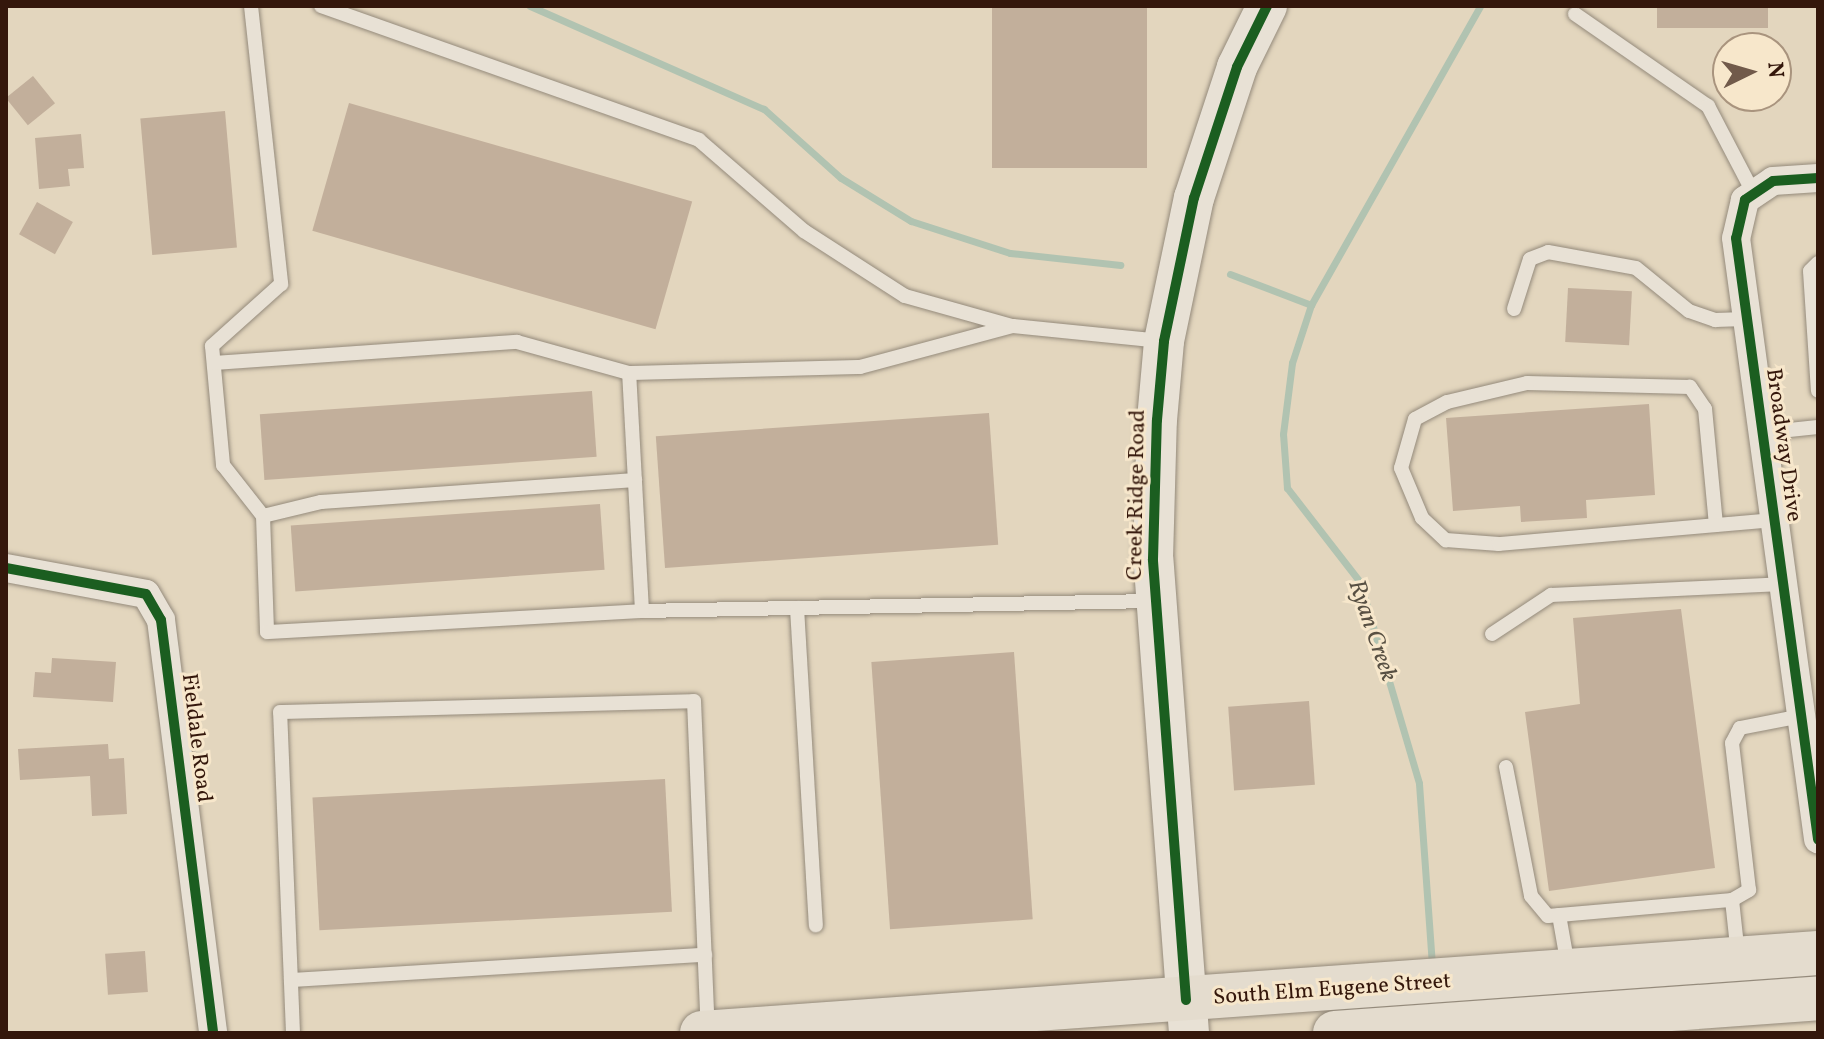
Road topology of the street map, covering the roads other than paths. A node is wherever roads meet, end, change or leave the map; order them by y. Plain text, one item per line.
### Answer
1 (251, 6) edge
2 (321, 6) edge
3 (1267, 6) edge
4 (1575, 14) dead end
5 (1818, 178) edge
6 (1750, 197) junction
7 (1818, 263) edge
8 (1514, 309) dead end
9 (1745, 319) junction
10 (1012, 326) junction
11 (1164, 341) junction
12 (214, 363) junction
13 (629, 373) junction
14 (1818, 391) edge
15 (1818, 427) edge
16 (1761, 433) junction
17 (635, 480) junction
18 (263, 516) junction
19 (1773, 520) junction
20 (1716, 525) junction
21 (6, 568) edge
22 (1782, 584) junction
23 (1156, 601) junction
24 (797, 608) junction
25 (642, 611) junction
26 (1492, 634) dead end
27 (1801, 716) junction
28 (1506, 767) dead end
29 (1818, 839) edge
30 (1732, 900) junction
31 (1559, 915) junction
32 (816, 925) dead end
33 (1818, 953) edge
34 (705, 955) junction
35 (1739, 959) junction
36 (1549, 974) junction
37 (291, 980) junction
38 (1818, 998) edge
39 (1188, 1016) edge
40 (1642, 1022) edge
41 (827, 1029) edge
42 (774, 1031) edge
43 (213, 1033) edge
44 (293, 1033) edge
45 (702, 1033) edge
46 (708, 1033) edge
47 (1335, 1033) edge

1 - 12 lane
2 - 10 lane
3 - 11 main road, Creek Ridge Road
4 - 6 lane
5 - 6 street
6 - 9 street, Broadway Drive
7 - 14 lane
8 - 9 lane
9 - 16 street, Broadway Drive
10 - 11 lane
10 - 13 lane
11 - 23 main road, Creek Ridge Road
12 - 13 lane
12 - 18 lane
13 - 17 lane
15 - 16 lane
16 - 19 street, Broadway Drive
17 - 18 lane
17 - 25 lane
18 - 25 lane
19 - 20 lane
19 - 22 street, Broadway Drive
20 - 20 lane
21 - 43 street, Fieldale Road
22 - 26 lane
22 - 27 street, Broadway Drive
23 - 24 lane
23 - 39 main road, Creek Ridge Road
24 - 25 lane
24 - 32 lane
27 - 29 street, Broadway Drive
27 - 30 lane
28 - 31 lane
30 - 31 lane
30 - 35 lane
31 - 36 lane
33 - 35 main road, South Elm Eugene Street
34 - 37 lane
34 - 37 lane
34 - 46 lane
35 - 36 main road, South Elm Eugene Street
36 - 39 main road, South Elm Eugene Street
37 - 44 lane
38 - 40 main road, South Elm Eugene Street
39 - 41 main road, South Elm Eugene Street
40 - 47 main road, South Elm Eugene Street
41 - 42 main road, South Elm Eugene Street
42 - 46 main road, South Elm Eugene Street
45 - 46 main road, South Elm Eugene Street

